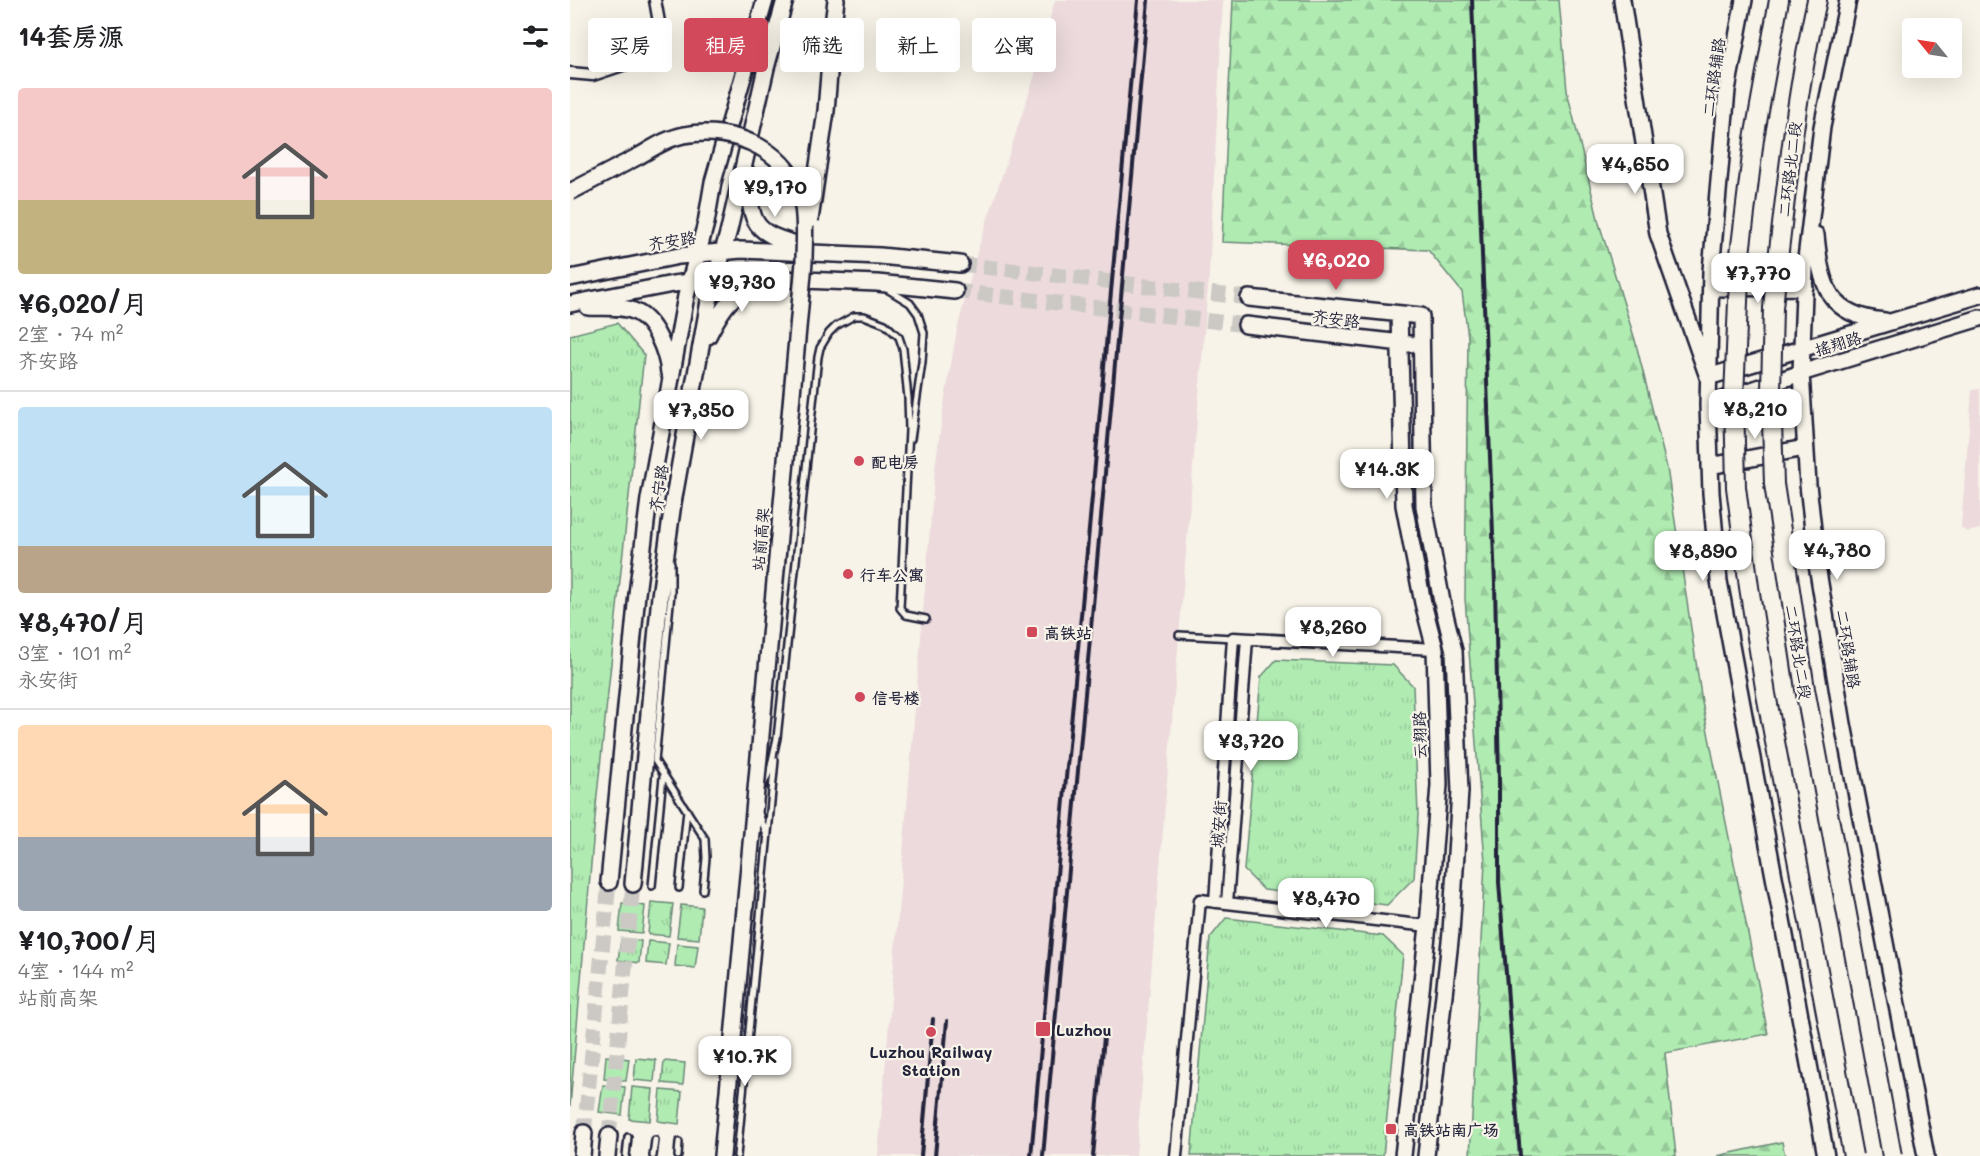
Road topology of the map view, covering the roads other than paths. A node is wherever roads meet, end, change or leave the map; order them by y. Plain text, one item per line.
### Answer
1 (655, 0) edge
2 (765, 0) edge
3 (785, 0) edge
4 (836, 0) edge
5 (1622, 0) edge
6 (1744, 0) edge
7 (1779, 0) edge
8 (1817, 0) edge
9 (1848, 0) edge
10 (570, 73) edge
11 (746, 154) junction
12 (570, 192) edge
13 (1813, 207) junction
14 (723, 252) junction
15 (697, 254) junction
16 (836, 254) junction
17 (804, 262) junction
18 (960, 264) tunnel mouth
19 (570, 278) edge
20 (716, 279) junction
21 (792, 280) junction
22 (690, 282) junction
23 (878, 284) junction
24 (1804, 287) junction
25 (1711, 288) junction
26 (955, 291) tunnel mouth
27 (1980, 296) edge
28 (1249, 298) tunnel mouth
29 (570, 305) edge
30 (1399, 314) junction
31 (1980, 318) edge
32 (1894, 322) junction
33 (1246, 325) tunnel mouth
34 (1401, 343) junction
35 (1422, 345) junction
36 (1802, 350) junction
37 (699, 356) junction
38 (1801, 373) junction
39 (1708, 377) junction
40 (670, 381) junction
41 (1708, 405) junction
42 (1805, 448) junction
43 (908, 464) junction
44 (1710, 466) junction
45 (673, 503) junction
46 (926, 619) dead end
47 (1179, 635) dead end
48 (1233, 638) junction
49 (1247, 639) junction
50 (1435, 649) junction
51 (777, 738) junction
52 (663, 776) junction
53 (755, 801) junction
54 (687, 810) junction
55 (767, 836) junction
56 (609, 882) tunnel mouth
57 (633, 884) tunnel mouth
58 (652, 886) dead end
59 (679, 888) dead end
60 (704, 890) dead end
61 (1215, 902) junction
62 (1227, 903) junction
63 (1428, 926) junction
64 (584, 1133) tunnel mouth
65 (609, 1136) tunnel mouth
66 (628, 1137) dead end
67 (655, 1140) dead end
68 (679, 1142) dead end
69 (582, 1156) edge
70 (607, 1156) edge
71 (626, 1156) edge
72 (653, 1156) edge
73 (678, 1156) edge
74 (722, 1156) edge
75 (737, 1156) edge
76 (1176, 1156) edge
77 (1403, 1156) edge
78 (1426, 1156) edge
79 (1826, 1156) edge
80 (1853, 1156) edge
81 (1892, 1156) edge
82 (1926, 1156) edge

1 - 10 street
2 - 15 street, 齐宁路
3 - 11 street, 齐宁路
4 - 17 street, bridge
5 - 39 street
6 - 25 street, 二环路辅路
7 - 80 highway, bridge
8 - 81 highway, 二环路北二段, bridge
9 - 13 street, 二环路辅路
11 - 14 street, 齐宁路
11 - 16 street
12 - 17 street, 站前高架, bridge
13 - 24 street, 二环路辅路
13 - 32 street
14 - 15 street, 齐安路
14 - 16 street, 齐安路
14 - 20 street, 齐宁路
15 - 19 street, 齐安路
15 - 22 street, 齐宁路
16 - 18 street, 齐安路
17 - 53 street, 站前高架, bridge
20 - 21 street
20 - 22 street
20 - 37 street, 齐宁路
21 - 23 street
21 - 37 street
22 - 29 street
22 - 40 street, 齐宁路
23 - 26 street
23 - 43 lane
24 - 25 street
24 - 36 street, 二环路辅路
25 - 39 street, 二环路辅路
27 - 32 street, 摇翔路
28 - 30 street, 齐安路
29 - 40 street
30 - 34 street, 云翔路
30 - 35 street, 齐安路
31 - 38 street, 摇翔路
32 - 36 street, 摇翔路
33 - 34 street, 齐安路
34 - 35 street, 齐安路
34 - 50 street, 云翔路
35 - 78 street
36 - 38 street, 二环路辅路
36 - 39 street, 摇翔路
37 - 45 street, 齐宁路
38 - 41 street, 摇翔路
38 - 42 street, 二环路辅路
39 - 41 street, 二环路辅路
40 - 56 street, 齐宁路
41 - 44 street, 二环路辅路
42 - 44 street
42 - 82 street, 二环路辅路
43 - 46 lane
43 - 51 lane
44 - 79 street, 二环路辅路
45 - 52 lane
45 - 57 street, 齐宁路
47 - 48 lane
48 - 49 street
48 - 61 street, 城安街
49 - 50 street
49 - 62 street, 城安街
50 - 63 street, 云翔路
51 - 53 lane
51 - 55 lane
52 - 54 lane
52 - 58 lane
53 - 55 lane
53 - 74 street, 站前高架
54 - 59 lane
54 - 60 lane
55 - 75 lane
61 - 62 street
61 - 76 street
62 - 63 street
63 - 77 street, 云翔路
64 - 69 street
65 - 70 street
66 - 71 lane
67 - 72 lane
68 - 73 lane

